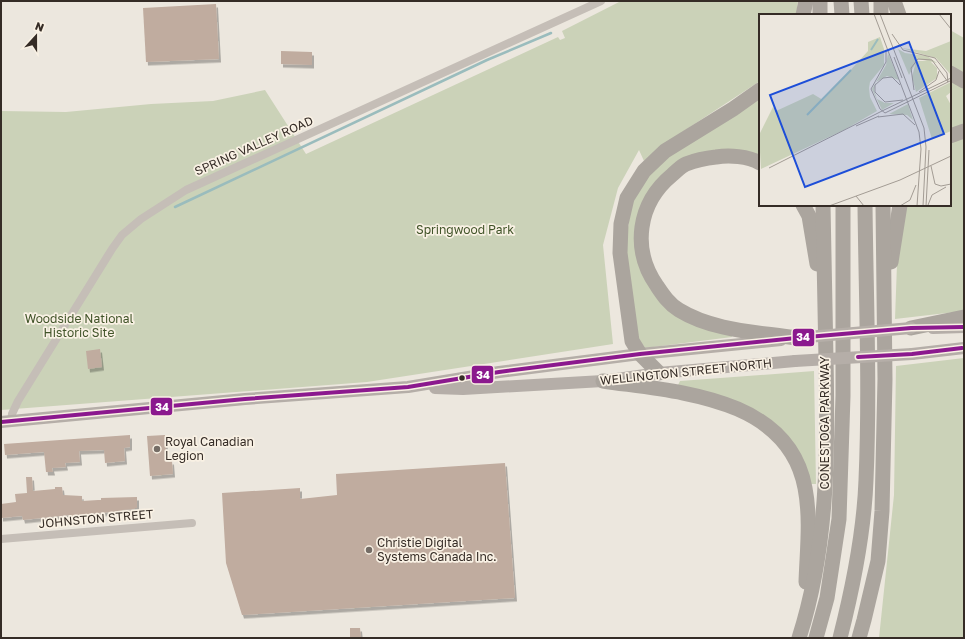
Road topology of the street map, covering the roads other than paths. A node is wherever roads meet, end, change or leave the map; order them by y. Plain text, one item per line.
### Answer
1 (601, 1) edge
2 (806, 1) edge
3 (820, 1) edge
4 (841, 1) edge
5 (862, 1) edge
6 (881, 1) edge
7 (894, 1) edge
8 (803, 14) edge
9 (820, 14) edge
10 (842, 14) edge
11 (862, 14) edge
12 (881, 14) edge
13 (899, 14) edge
14 (951, 74) edge
15 (964, 81) edge
16 (759, 91) edge
17 (964, 131) edge
18 (951, 136) edge
19 (759, 162) edge
20 (804, 206) edge
21 (823, 206) edge
22 (843, 206) edge
23 (865, 206) edge
24 (883, 206) edge
25 (900, 206) edge
26 (884, 304) junction
27 (825, 312) junction
28 (964, 317) edge
29 (964, 327) edge
30 (911, 328) junction
31 (796, 338) junction
32 (964, 348) edge
33 (640, 354) junction
34 (659, 373) junction
35 (603, 381) junction
36 (408, 387) junction
37 (6, 422) edge
38 (192, 523) dead end
39 (1, 539) edge
40 (805, 619) junction
41 (799, 638) edge
42 (816, 638) edge
43 (840, 638) edge
44 (859, 638) edge

1 - 37 street, SPRING VALLEY ROAD
2 - 8 highway
3 - 9 highway
4 - 10 highway
5 - 11 highway
6 - 12 highway
7 - 13 highway
14 - 15 highway
16 - 33 highway
17 - 18 highway
19 - 31 highway
20 - 27 highway
21 - 27 highway, CONESTOGA PARKWAY
22 - 42 highway, CONESTOGA PARKWAY
23 - 43 highway
24 - 26 highway
25 - 26 highway
26 - 44 highway
27 - 40 highway, CONESTOGA PARKWAY
28 - 30 highway
29 - 30 street, WELLINGTON STREET NORTH
30 - 31 street, WELLINGTON STREET NORTH, bridge
31 - 33 street, WELLINGTON STREET NORTH
32 - 34 street, WELLINGTON STREET NORTH, bridge
33 - 34 highway
33 - 36 street, WELLINGTON STREET NORTH
34 - 35 street, WELLINGTON STREET NORTH
35 - 36 street, WELLINGTON STREET NORTH
35 - 40 highway
36 - 37 street, WELLINGTON STREET NORTH
38 - 39 street, JOHNSTON STREET
40 - 41 highway, CONESTOGA PARKWAY

